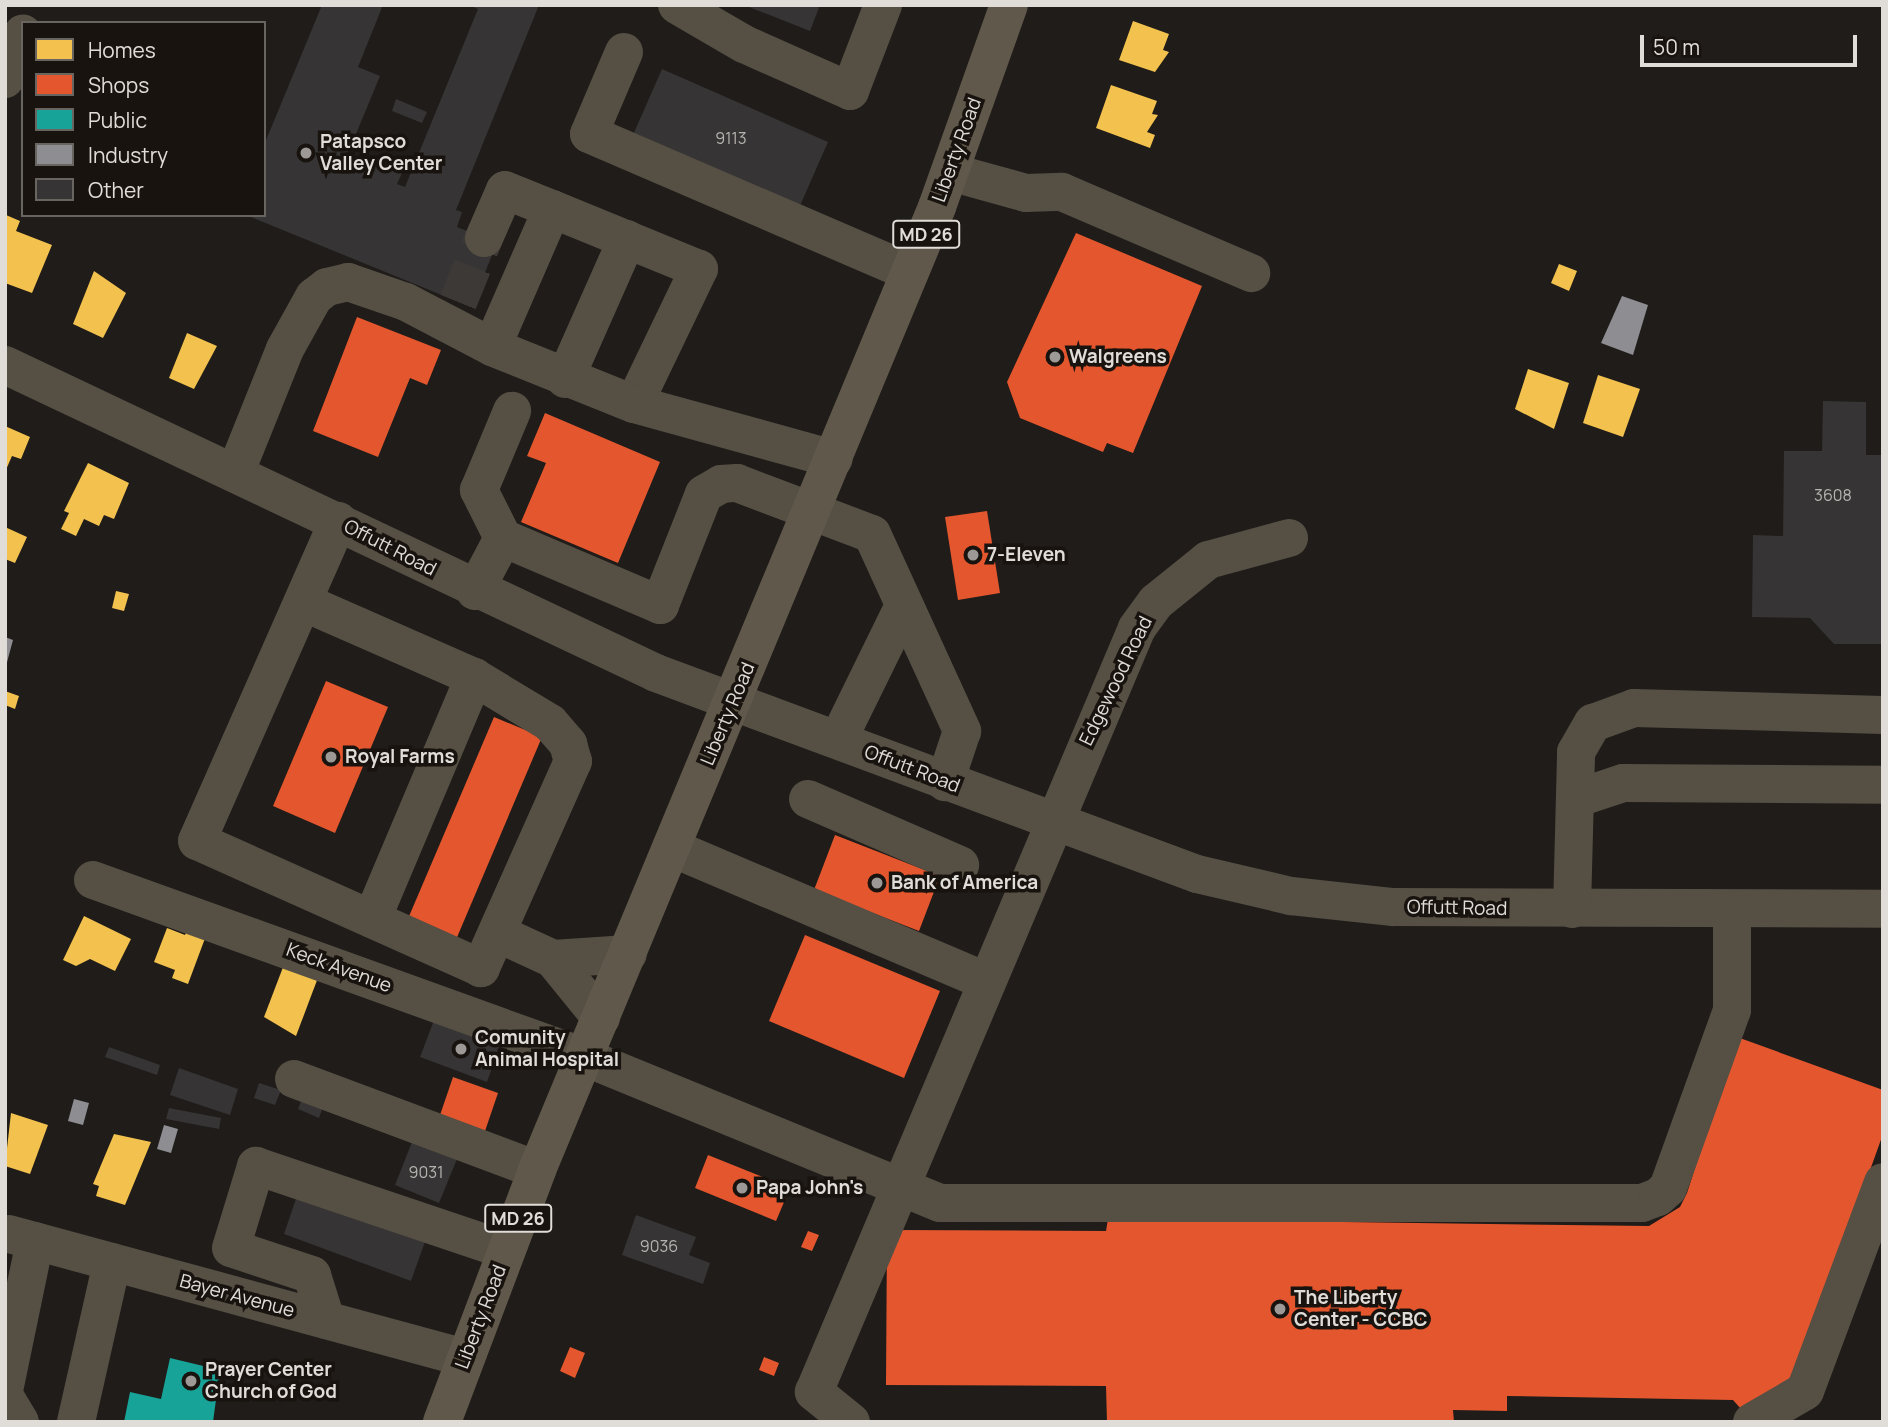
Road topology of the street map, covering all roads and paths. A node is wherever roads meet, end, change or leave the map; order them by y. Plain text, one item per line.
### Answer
1 (677, 5) edge
2 (883, 5) edge
3 (1009, 5) edge
4 (21, 38) edge
5 (624, 52) dead end
6 (5, 79) edge
7 (950, 172) junction
8 (552, 209) junction
9 (484, 238) tunnel mouth
10 (627, 239) junction
11 (910, 272) junction
12 (1251, 273) dead end
13 (492, 347) junction
14 (5, 365) edge
15 (565, 379) junction
16 (634, 404) junction
17 (512, 411) dead end
18 (834, 459) junction
19 (236, 471) junction
20 (812, 511) junction
21 (338, 522) junction
22 (503, 538) junction
23 (1289, 538) dead end
24 (475, 591) junction
25 (303, 602) junction
26 (904, 605) junction
27 (474, 677) junction
28 (733, 701) junction
29 (1883, 715) edge
30 (838, 740) junction
31 (945, 782) junction
32 (1883, 785) edge
33 (808, 799) dead end
34 (1575, 800) junction
35 (1050, 822) junction
36 (672, 848) junction
37 (960, 865) dead end
38 (93, 880) dead end
39 (1572, 909) junction
40 (1732, 909) junction
41 (1883, 909) edge
42 (372, 919) junction
43 (497, 933) junction
44 (628, 954) junction
45 (553, 959) junction
46 (985, 981) junction
47 (601, 1018) junction
48 (584, 1057) junction
49 (294, 1079) dead end
50 (537, 1170) junction
51 (1883, 1182) edge
52 (899, 1186) junction
53 (506, 1250) junction
54 (112, 1262) junction
55 (326, 1320) junction
56 (466, 1359) junction
57 (5, 1386) edge
58 (5, 1397) edge
59 (20, 1422) edge
60 (76, 1422) edge
61 (442, 1422) edge
62 (851, 1422) edge
63 (1752, 1422) edge

1 - 2 street
3 - 7 main road, Liberty Road / MD 26
4 - 6 street
5 - 11 street
7 - 11 main road, Liberty Road / MD 26
7 - 12 street
8 - 9 street
8 - 10 street
8 - 13 street
10 - 15 street
10 - 16 street
11 - 18 main road, Liberty Road / MD 26
13 - 15 street
13 - 19 street
14 - 19 street, Offutt Road
15 - 16 street
16 - 18 street
17 - 22 street
18 - 20 main road, Liberty Road / MD 26
19 - 21 street, Offutt Road
20 - 22 street
20 - 26 street
20 - 28 main road, Liberty Road / MD 26
21 - 24 street, Offutt Road
21 - 25 street
22 - 24 street
23 - 35 street, Edgewood Road
24 - 28 street, Offutt Road
25 - 27 street
25 - 42 street
26 - 30 street
26 - 31 street
27 - 42 street
27 - 43 street
28 - 30 street, Offutt Road
28 - 36 main road, Liberty Road / MD 26
29 - 34 street
30 - 31 street, Offutt Road
31 - 35 street, Offutt Road
32 - 34 street
33 - 37 street
34 - 39 street
35 - 39 street, Offutt Road
35 - 46 street, Edgewood Road
36 - 44 main road, Liberty Road / MD 26
36 - 46 street
38 - 48 street, Keck Avenue
39 - 40 street, Offutt Road
40 - 41 street, Offutt Road
40 - 52 street, Keck Avenue
42 - 43 street
43 - 45 street
44 - 45 street
44 - 47 main road, Liberty Road / MD 26
45 - 47 street
46 - 52 street, Edgewood Road
47 - 48 main road, Liberty Road / MD 26
48 - 50 main road, Liberty Road / MD 26
48 - 52 street, Keck Avenue
49 - 50 street
50 - 53 main road, Liberty Road / MD 26
51 - 63 street
52 - 62 street, Edgewood Road
53 - 55 street
53 - 56 main road, Liberty Road / MD 26
54 - 55 street, Bayer Avenue
54 - 57 street, Bayer Avenue
54 - 60 street
55 - 56 street, Bayer Avenue
56 - 61 main road, Liberty Road / MD 26
58 - 59 street

